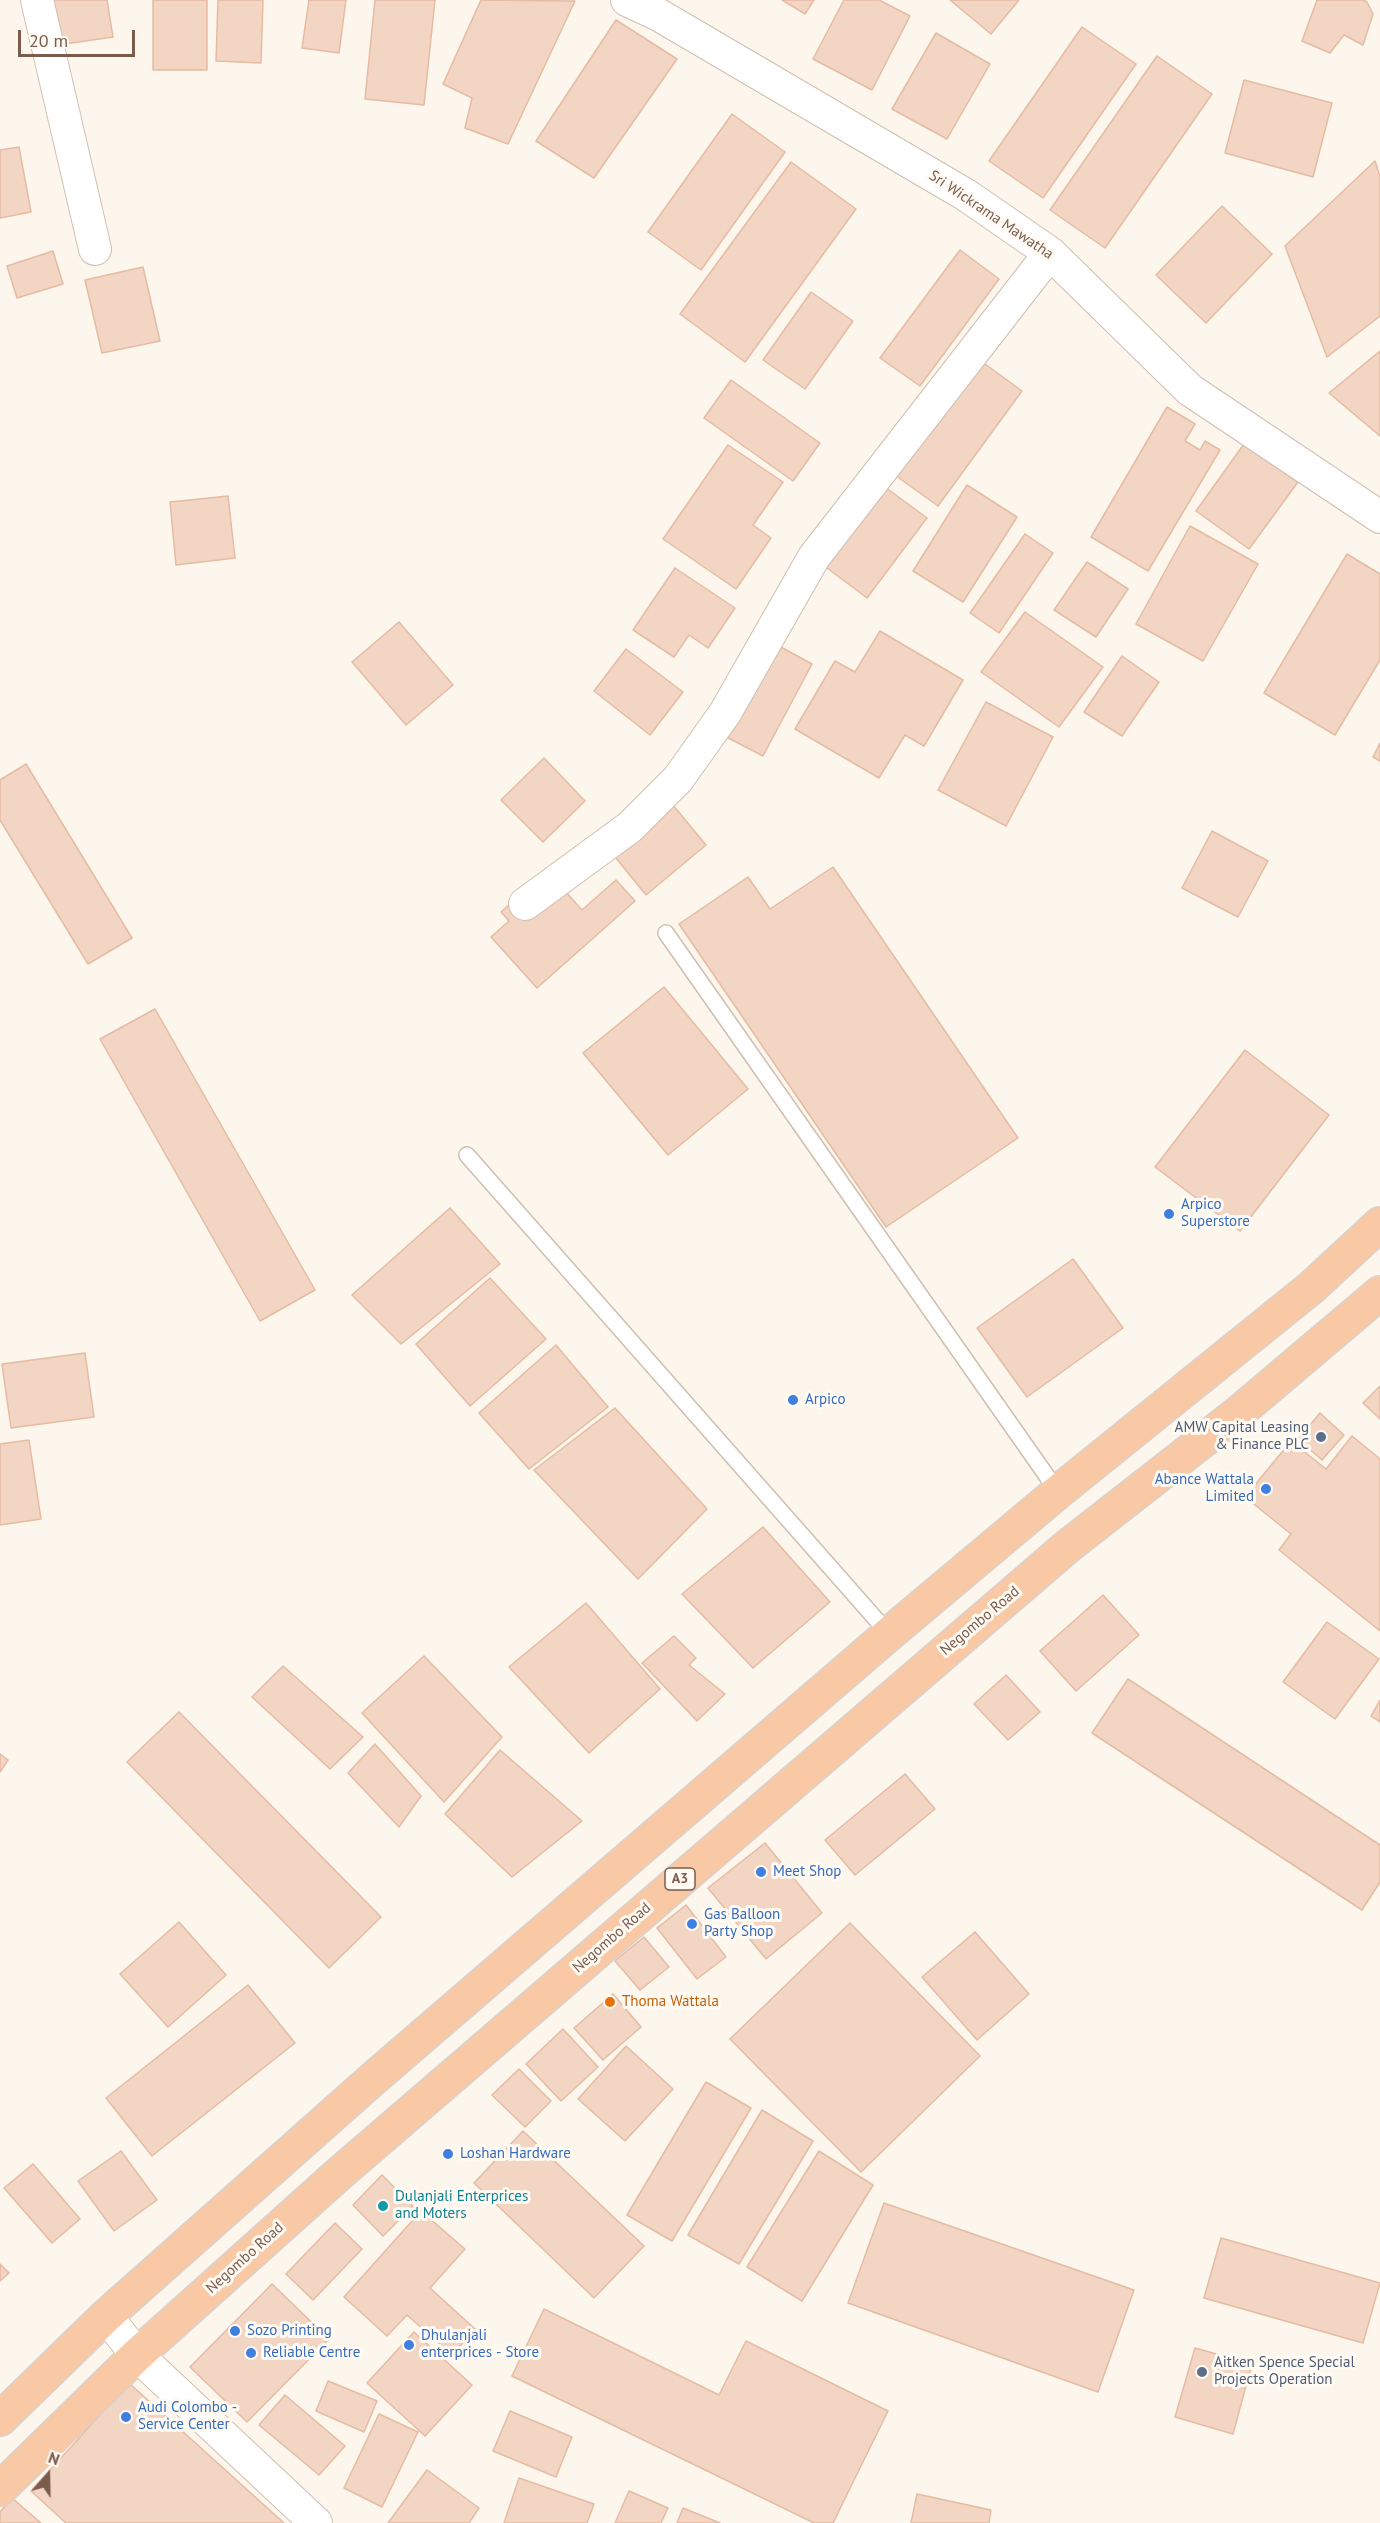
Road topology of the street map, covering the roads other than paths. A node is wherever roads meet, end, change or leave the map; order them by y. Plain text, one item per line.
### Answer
1 (37, 0) edge
2 (627, 0) edge
3 (94, 249) dead end
4 (1050, 253) junction
5 (1380, 517) edge
6 (525, 904) dead end
7 (666, 933) dead end
8 (467, 1155) dead end
9 (1380, 1224) edge
10 (1380, 1293) edge
11 (1058, 1492) junction
12 (889, 1634) junction
13 (106, 2316) junction
14 (137, 2355) junction
15 (0, 2419) edge
16 (0, 2489) edge
17 (316, 2523) edge

1 - 3 street
2 - 4 street, Sri Wickrama Mawatha
4 - 5 street, Sri Wickrama Mawatha
4 - 6 street
7 - 11 lane
8 - 12 lane
9 - 11 highway
10 - 14 highway, Negombo Road / A3
11 - 12 highway
12 - 13 highway
13 - 14 street
13 - 15 highway
14 - 16 highway, Negombo Road / A3
14 - 17 street

